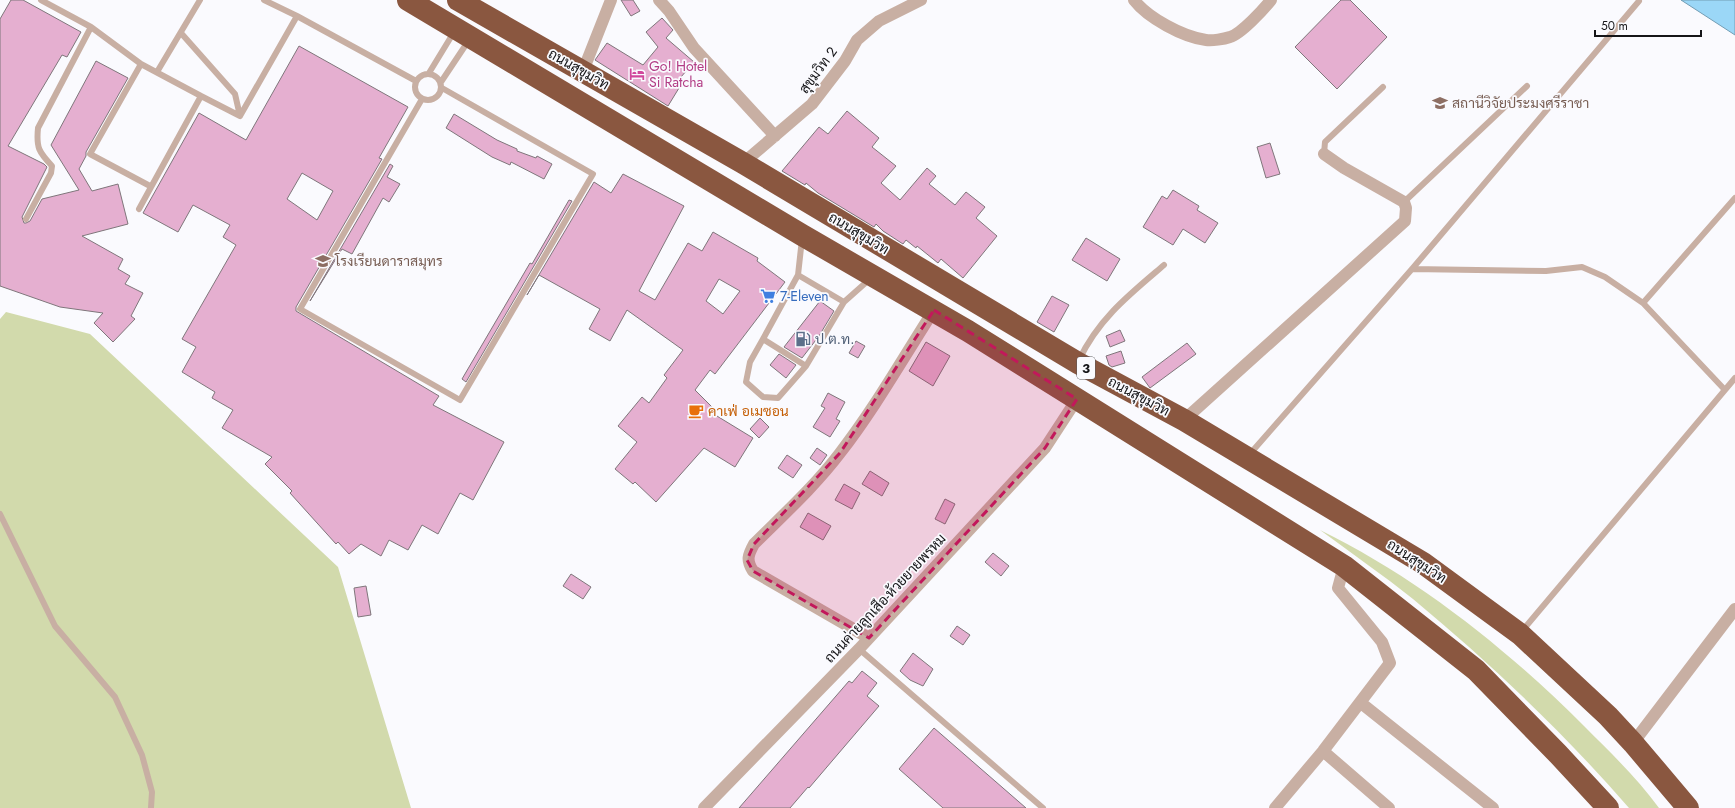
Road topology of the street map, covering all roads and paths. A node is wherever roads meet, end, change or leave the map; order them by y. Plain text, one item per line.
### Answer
1 (41, 0) edge
2 (200, 0) edge
3 (264, 0) edge
4 (408, 0) edge
5 (458, 0) edge
6 (611, 0) edge
7 (659, 0) edge
8 (921, 0) edge
9 (1134, 0) edge
10 (1272, 0) edge
11 (1639, 1) edge
12 (297, 16) junction
13 (91, 27) junction
14 (181, 33) junction
15 (464, 33) junction
16 (141, 64) junction
17 (583, 71) junction
18 (157, 72) junction
19 (429, 73) junction
20 (416, 81) junction
21 (441, 85) junction
22 (1527, 86) dead end
23 (1383, 87) dead end
24 (201, 96) junction
25 (422, 99) junction
26 (240, 116) junction
27 (776, 136) junction
28 (1324, 154) joint
29 (743, 164) junction
30 (150, 186) junction
31 (1735, 198) edge
32 (1404, 202) junction
33 (138, 209) dead end
34 (26, 219) dead end
35 (802, 235) junction
36 (1164, 265) dead end
37 (1412, 269) junction
38 (798, 275) junction
39 (874, 276) junction
40 (844, 302) junction
41 (1642, 303) junction
42 (934, 310) junction
43 (763, 339) junction
44 (1078, 363) junction
45 (806, 366) junction
46 (1735, 378) edge
47 (1725, 390) junction
48 (1077, 399) junction
49 (1184, 420) junction
50 (1247, 457) junction
51 (0, 514) edge
52 (1344, 566) junction
53 (1735, 609) edge
54 (1520, 634) junction
55 (870, 638) junction
56 (859, 649) junction
57 (1361, 703) junction
58 (1633, 743) junction
59 (1323, 751) junction
60 (151, 808) edge
61 (704, 808) edge
62 (1043, 808) edge
63 (1275, 808) edge
64 (1389, 808) edge
65 (1493, 808) edge
66 (1608, 808) edge
67 (1688, 808) edge

1 - 13 lane
2 - 14 lane
3 - 12 lane
4 - 15 highway, ถนนสุขุมวิท / 3
5 - 17 highway, ถนนสุขุมวิท / 3
6 - 17 street
7 - 27 street
8 - 27 street, สุขุมวิท 2
9 - 10 street
11 - 37 lane
12 - 20 lane
12 - 26 lane
13 - 16 lane
13 - 34 lane
14 - 18 lane
14 - 26 lane
15 - 19 lane
15 - 21 lane
15 - 35 highway, ถนนสุขุมวิท / 3
16 - 18 lane
16 - 30 lane
17 - 29 highway, ถนนสุขุมวิท / 3
18 - 24 lane
19 - 20 lane
19 - 21 lane
20 - 25 lane
21 - 25 lane
21 - 25 lane
22 - 32 lane
23 - 28 lane
24 - 26 lane
24 - 30 lane
27 - 29 street, สุขุมวิท 2
28 - 32 street
29 - 44 highway, ถนนสุขุมวิท / 3
30 - 33 lane
31 - 41 lane
32 - 49 street
35 - 38 lane
35 - 39 highway, ถนนสุขุมวิท / 3
36 - 44 lane
37 - 41 lane
37 - 50 lane
38 - 40 lane
38 - 43 lane
39 - 40 lane
39 - 42 highway, ถนนสุขุมวิท / 3
40 - 45 lane
41 - 47 lane
42 - 48 highway, ถนนสุขุมวิท / 3
42 - 55 street
43 - 45 lane
43 - 45 lane
44 - 49 highway, ถนนสุขุมวิท / 3
46 - 47 lane
47 - 54 lane
48 - 52 highway, ถนนสุขุมวิท / 3
48 - 55 street, ถนนค่ายลูกเสึอ-ห้วยยายพรหม
49 - 50 highway, ถนนสุขุมวิท / 3
50 - 54 highway, ถนนสุขุมวิท / 3
51 - 60 lane
52 - 57 street
52 - 66 highway, ถนนสุขุมวิท / 3
53 - 58 street
54 - 58 highway, ถนนสุขุมวิท / 3
55 - 56 street, ถนนค่ายลูกเสึอ-ห้วยยายพรหม
56 - 61 street, ถนนค่ายลูกเสึอ-ห้วยยายพรหม
56 - 62 lane
57 - 59 street
57 - 65 street
58 - 67 highway, ถนนสุขุมวิท / 3
59 - 63 street
59 - 64 street

